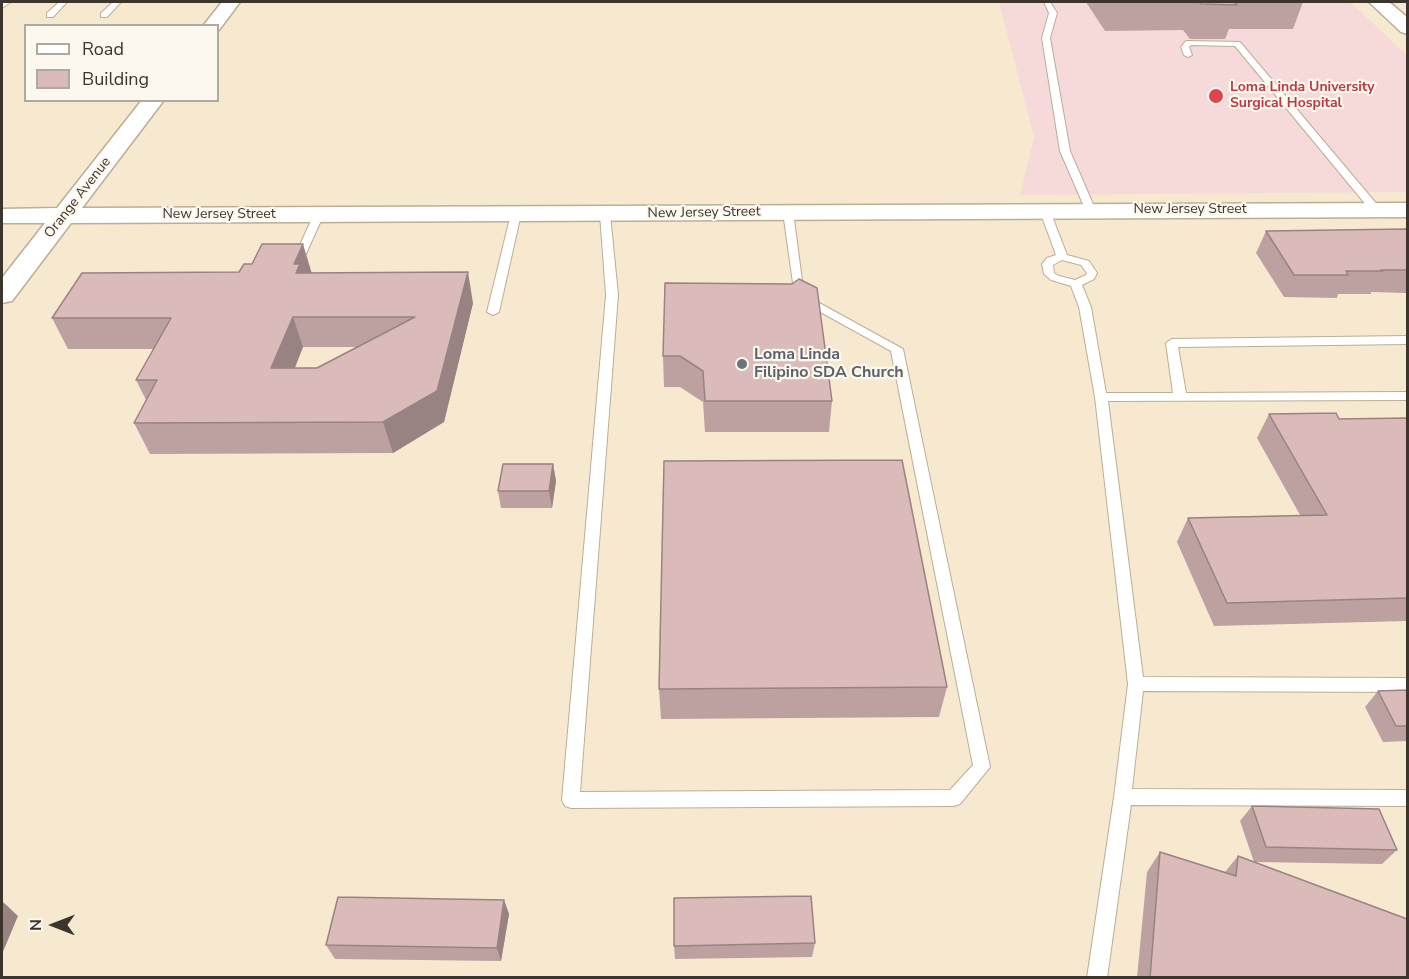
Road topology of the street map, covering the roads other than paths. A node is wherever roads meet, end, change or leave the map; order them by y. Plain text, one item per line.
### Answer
1 (7, 2) edge
2 (63, 2) edge
3 (117, 2) edge
4 (231, 2) edge
5 (1047, 2) edge
6 (1378, 2) edge
7 (2, 6) edge
8 (50, 15) dead end
9 (104, 15) dead end
10 (214, 24) edge
11 (1407, 28) edge
12 (1188, 55) dead end
13 (152, 102) edge
14 (1376, 210) junction
15 (1407, 210) edge
16 (1045, 211) junction
17 (1091, 211) junction
18 (788, 212) junction
19 (319, 214) junction
20 (516, 214) junction
21 (605, 214) junction
22 (2, 216) edge
23 (63, 216) junction
24 (300, 256) edge
25 (1062, 257) junction
26 (1076, 284) junction
27 (2, 295) edge
28 (493, 312) dead end
29 (1407, 340) edge
30 (1407, 396) edge
31 (1101, 397) junction
32 (1180, 397) junction
33 (1136, 684) junction
34 (1407, 685) edge
35 (1123, 797) junction
36 (1407, 798) edge
37 (1097, 978) edge

1 - 7 lane
2 - 8 lane
3 - 9 lane
4 - 10 street
5 - 17 lane
6 - 11 street
12 - 14 lane
13 - 23 street, Orange Avenue
14 - 15 street, New Jersey Street
14 - 17 street, New Jersey Street
16 - 17 street, New Jersey Street
16 - 18 street, New Jersey Street
16 - 25 lane
18 - 21 street, New Jersey Street
18 - 21 lane
19 - 20 street, New Jersey Street
19 - 23 street, New Jersey Street
19 - 24 lane
20 - 21 street, New Jersey Street
20 - 28 lane
22 - 23 street, New Jersey Street
23 - 27 street, Orange Avenue
25 - 26 lane
25 - 26 lane
26 - 31 lane
29 - 32 lane
30 - 32 lane
31 - 32 lane
31 - 33 lane
33 - 34 lane
33 - 35 lane
35 - 36 lane
35 - 37 lane

